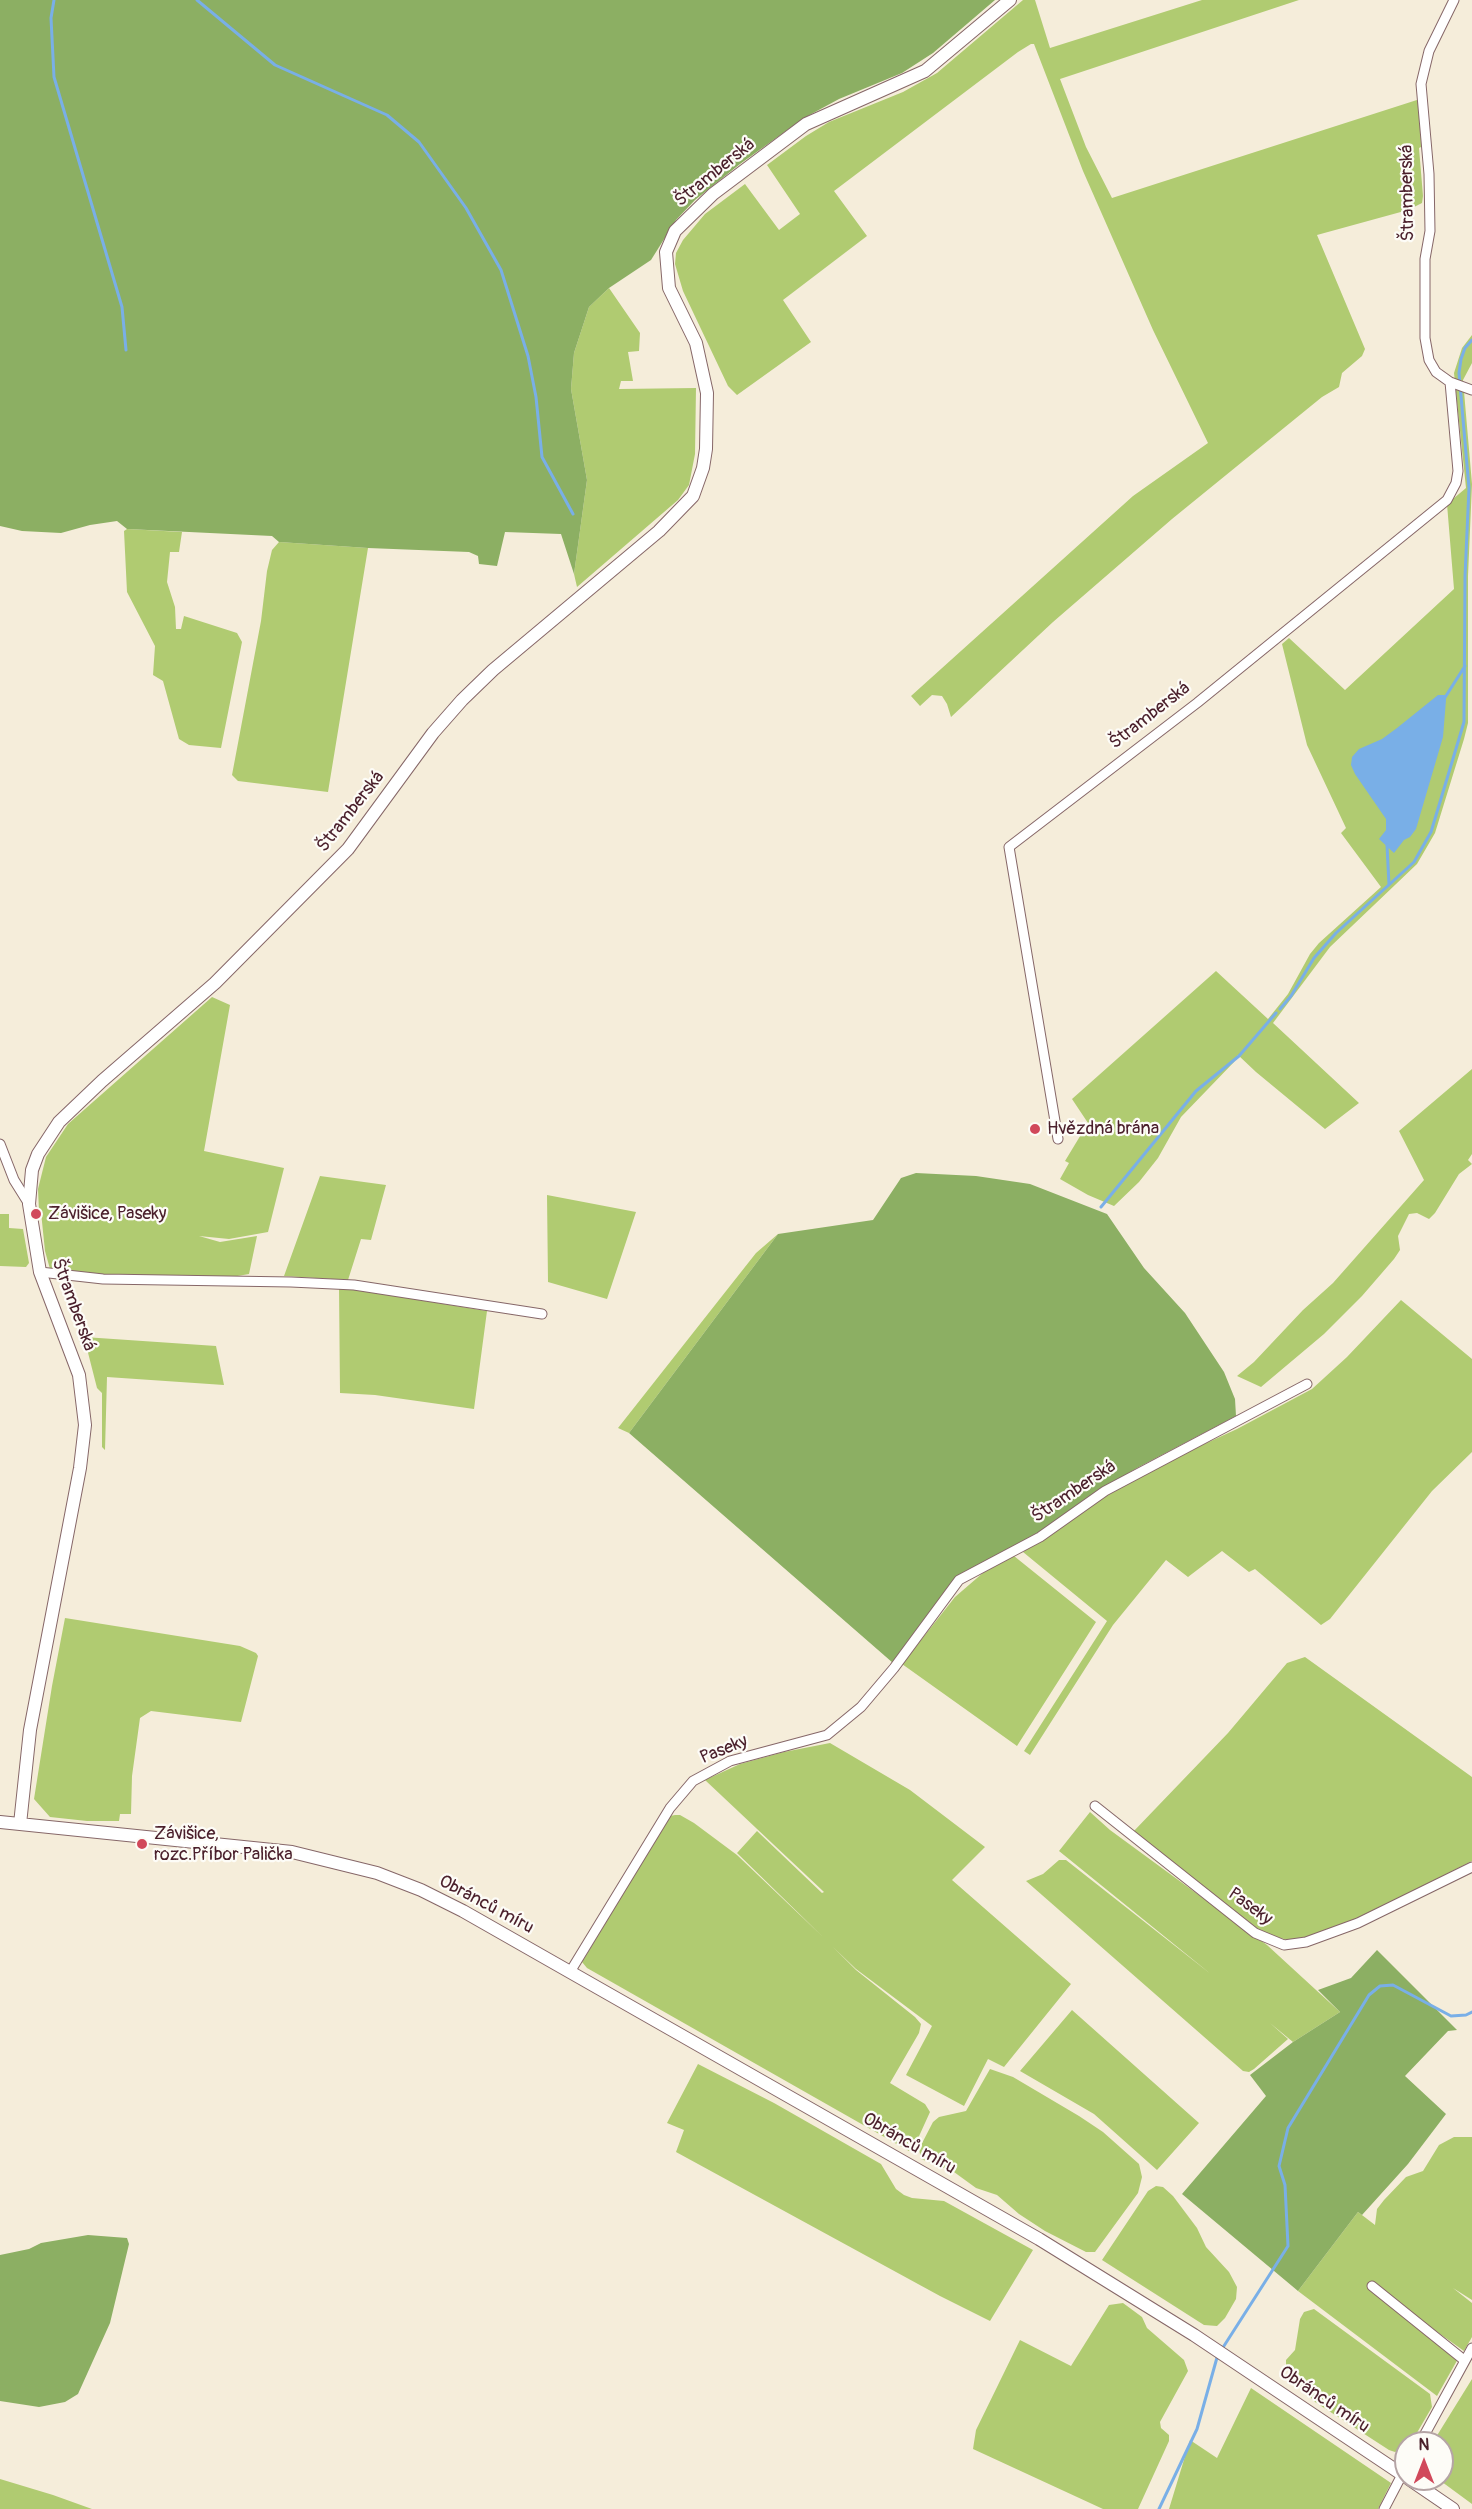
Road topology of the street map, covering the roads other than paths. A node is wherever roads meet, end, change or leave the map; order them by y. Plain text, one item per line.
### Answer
1 (1010, 0) edge
2 (1454, 0) edge
3 (1449, 382) junction
4 (1472, 390) edge
5 (1058, 1139) dead end
6 (0, 1144) edge
7 (28, 1204) junction
8 (40, 1272) junction
9 (542, 1314) dead end
10 (1307, 1384) dead end
11 (894, 1668) joint
12 (1095, 1806) dead end
13 (0, 1822) edge
14 (20, 1824) junction
15 (1472, 1867) edge
16 (570, 1972) junction
17 (1372, 2286) dead end
18 (1472, 2348) edge
19 (1464, 2360) junction
20 (1426, 2431) edge
21 (1394, 2466) edge
22 (1395, 2491) edge
23 (1428, 2491) edge
24 (1384, 2509) edge
25 (1452, 2509) edge

1 - 7 street, Štramberská
2 - 3 street, Štramberská
3 - 4 street, Štramberská
3 - 5 street, Štramberská
6 - 7 street
7 - 8 street, Štramberská
8 - 9 street
8 - 14 street, Štramberská
10 - 11 street, Štramberská
11 - 16 street, Paseky
12 - 15 street, Paseky
13 - 14 street, Obránců míru
14 - 16 street, Obránců míru
16 - 21 street, Obránců míru
17 - 19 street
18 - 19 street
19 - 20 street
22 - 24 street
23 - 25 street, Obránců míru

